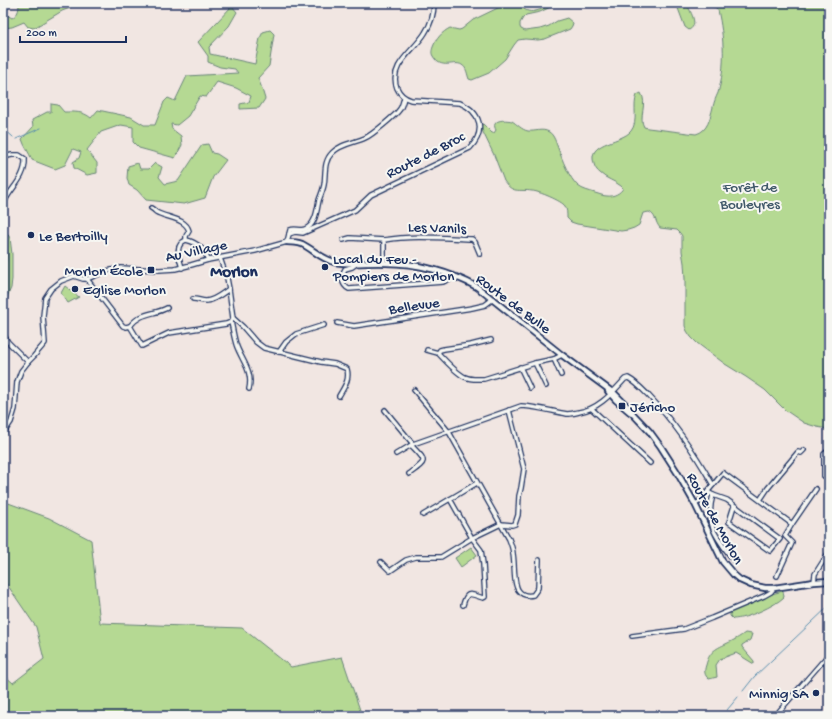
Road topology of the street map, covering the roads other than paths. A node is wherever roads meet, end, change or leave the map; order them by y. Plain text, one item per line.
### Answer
1 (434, 3) edge
2 (404, 98) junction
3 (3, 157) edge
4 (3, 205) edge
5 (151, 208) dead end
6 (289, 234) junction
7 (186, 240) junction
8 (343, 240) dead end
9 (384, 240) junction
10 (287, 242) junction
11 (3, 245) edge
12 (480, 254) dead end
13 (220, 258) junction
14 (208, 260) junction
15 (3, 263) edge
16 (357, 263) junction
17 (384, 263) junction
18 (182, 268) junction
19 (453, 276) junction
20 (87, 278) junction
21 (229, 289) junction
22 (193, 299) dead end
23 (493, 300) junction
24 (167, 308) dead end
25 (232, 320) junction
26 (338, 323) dead end
27 (324, 325) dead end
28 (130, 326) junction
29 (3, 334) edge
30 (491, 340) dead end
31 (427, 350) dead end
32 (279, 352) junction
33 (438, 353) junction
34 (562, 355) junction
35 (554, 359) junction
36 (28, 362) junction
37 (536, 363) junction
38 (520, 367) junction
39 (581, 370) joint
40 (561, 375) dead end
41 (546, 386) dead end
42 (530, 388) dead end
43 (249, 389) dead end
44 (414, 390) dead end
45 (612, 394) junction
46 (339, 396) dead end
47 (592, 409) junction
48 (385, 410) dead end
49 (509, 410) junction
50 (449, 432) junction
51 (3, 434) edge
52 (412, 444) junction
53 (804, 450) dead end
54 (829, 450) edge
55 (396, 454) dead end
56 (650, 463) dead end
57 (409, 474) dead end
58 (824, 476) dead end
59 (478, 483) junction
60 (713, 485) junction
61 (816, 489) dead end
62 (708, 492) junction
63 (713, 495) junction
64 (450, 499) junction
65 (760, 500) junction
66 (695, 504) junction
67 (734, 506) junction
68 (423, 515) dead end
69 (501, 524) junction
70 (792, 524) junction
71 (472, 538) junction
72 (829, 552) edge
73 (539, 560) dead end
74 (381, 562) dead end
75 (735, 562) dead end
76 (777, 576) dead end
77 (814, 582) junction
78 (829, 582) edge
79 (774, 588) junction
80 (463, 605) dead end
81 (632, 636) dead end
82 (829, 654) edge
83 (775, 716) edge

1 - 2 street
2 - 6 street
2 - 6 street, Route de Broc
3 - 4 street
5 - 7 street
6 - 10 street
7 - 14 street
7 - 18 street
8 - 9 street, Les Vanils
9 - 12 street, Les Vanils
9 - 17 street
10 - 13 street, Au Village
10 - 16 street, Route de Bulle
11 - 15 street
13 - 14 street, Au Village
13 - 21 street
14 - 18 street, Au Village
16 - 17 street, Route de Bulle
16 - 19 street
17 - 19 street, Route de Bulle
18 - 20 street, Au Village
19 - 23 street, Route de Bulle
20 - 28 street
20 - 36 street, Au Village
21 - 22 street
21 - 25 street
23 - 26 street, Bellevue
23 - 34 street, Route de Bulle
24 - 28 street
25 - 28 street
25 - 32 street
25 - 43 street
27 - 32 street
29 - 36 street
30 - 33 street
31 - 33 street
32 - 46 street
33 - 38 street
34 - 35 street
34 - 39 street, Route de Bulle
35 - 37 street
35 - 40 street
36 - 51 street, Au Village
37 - 38 street
37 - 41 street
38 - 42 street
39 - 45 street, Route de Morlon
44 - 50 street
45 - 47 street
45 - 60 street
45 - 66 street, Route de Morlon
47 - 49 street
47 - 56 street
48 - 52 street
49 - 50 street
49 - 69 street
50 - 52 street
50 - 59 street
52 - 55 street
52 - 57 street
53 - 65 street
54 - 58 street
59 - 64 street
59 - 69 street
60 - 62 street
60 - 65 street
61 - 70 street
62 - 63 street
62 - 66 street
63 - 67 street
63 - 75 street
64 - 68 street
64 - 71 street
65 - 70 street
66 - 79 street, Route de Morlon
67 - 67 street
69 - 71 street
69 - 73 street
70 - 76 street
71 - 74 street
71 - 80 street
72 - 77 street
77 - 78 street, Route de Morlon
77 - 79 street, Route de Morlon
79 - 81 street
82 - 83 street

